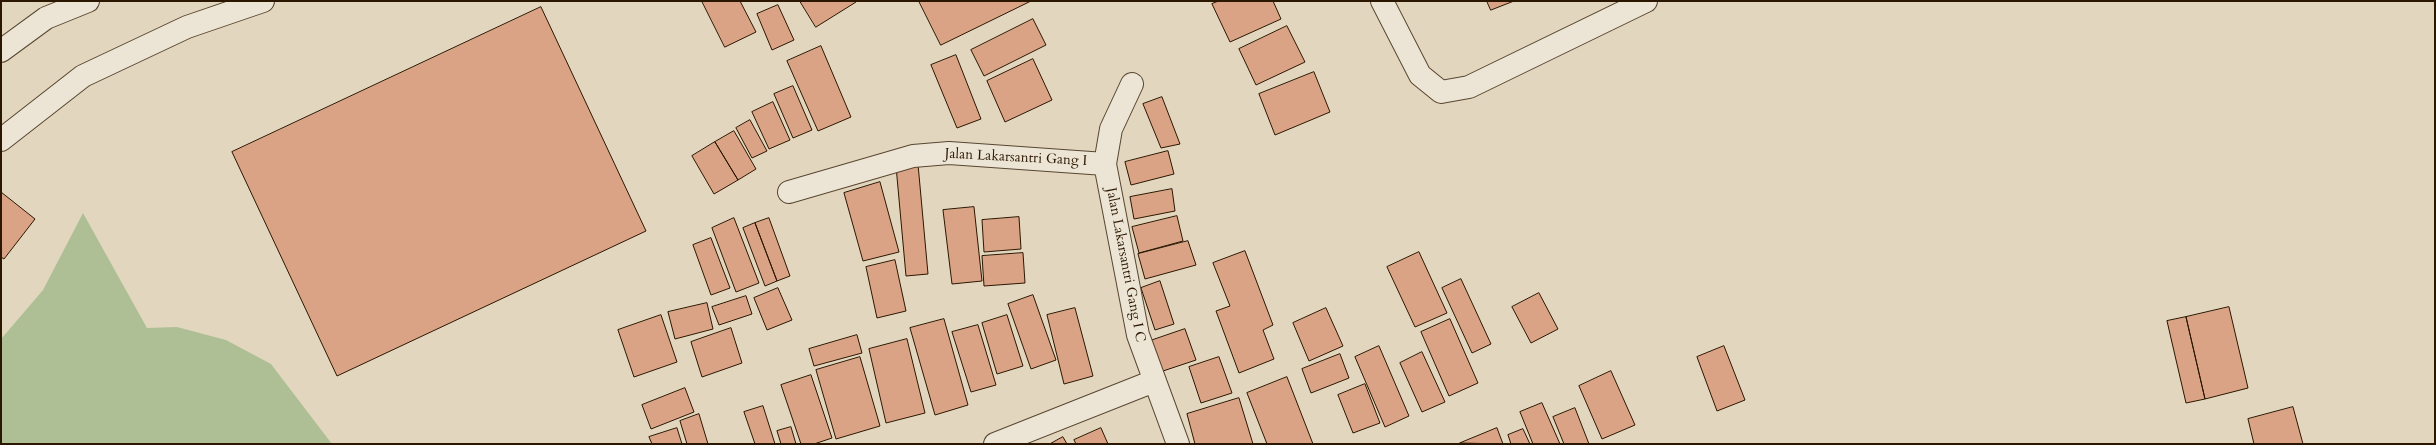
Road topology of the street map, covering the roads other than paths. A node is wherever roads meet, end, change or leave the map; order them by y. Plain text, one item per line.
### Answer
1 (88, 1) edge
2 (263, 1) edge
3 (1382, 1) edge
4 (1646, 1) edge
5 (1, 51) edge
6 (1132, 84) dead end
7 (1, 140) edge
8 (1105, 164) junction
9 (789, 192) dead end
10 (1154, 381) junction
11 (995, 444) edge
12 (1178, 444) edge

1 - 5 street
2 - 7 street
3 - 4 street
6 - 8 street, Jalan Lakarsantri Gang I C
8 - 9 street, Jalan Lakarsantri Gang I
8 - 10 street, Jalan Lakarsantri Gang I C
10 - 11 street
10 - 12 street, Jalan Lakarsantri Gang I C

